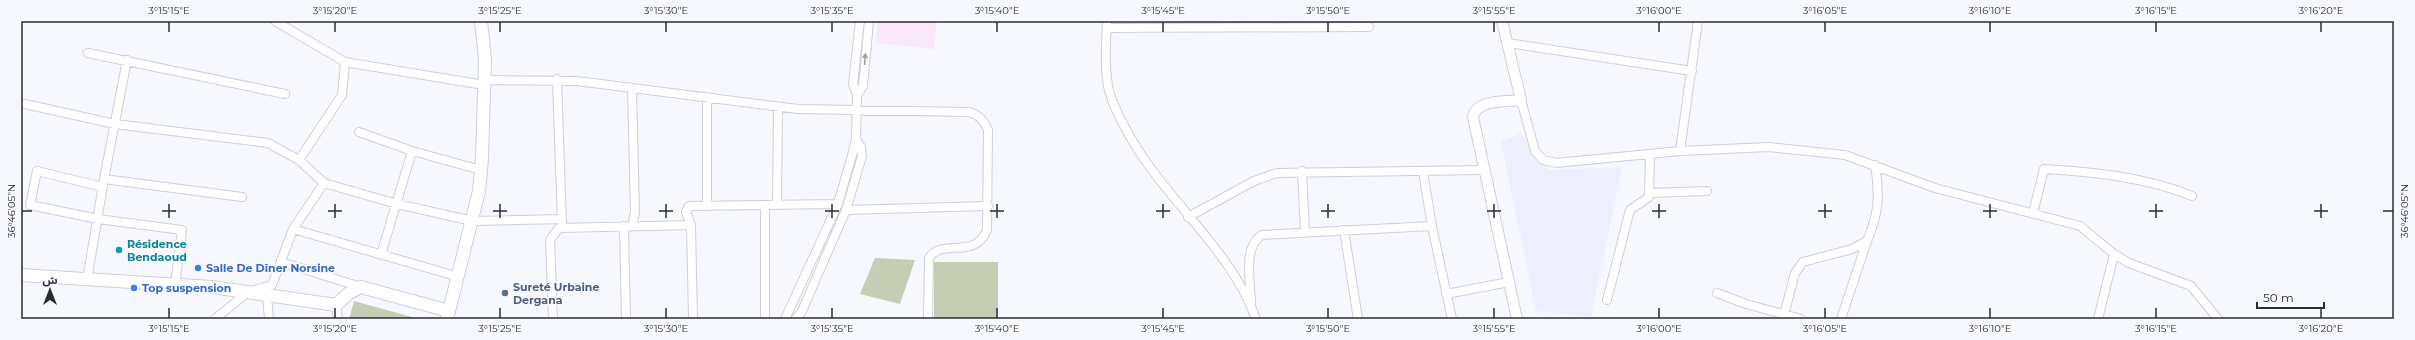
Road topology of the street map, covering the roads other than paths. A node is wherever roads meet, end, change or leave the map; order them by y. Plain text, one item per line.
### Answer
1 (275, 21) edge
2 (481, 21) edge
3 (860, 21) edge
4 (869, 21) edge
5 (1502, 21) edge
6 (1698, 21) edge
7 (1107, 24) edge
8 (1312, 24) edge
9 (1369, 27) dead end
10 (1508, 43) junction
11 (88, 53) dead end
12 (127, 60) junction
13 (346, 62) junction
14 (1692, 71) junction
15 (557, 79) junction
16 (484, 83) junction
17 (632, 88) junction
18 (285, 94) dead end
19 (857, 94) junction
20 (707, 97) junction
21 (1521, 100) junction
22 (25, 104) dead end
23 (778, 106) junction
24 (856, 111) junction
25 (115, 124) junction
26 (359, 132) dead end
27 (856, 139) junction
28 (412, 151) junction
29 (1680, 151) junction
30 (1650, 154) junction
31 (299, 160) junction
32 (1875, 166) junction
33 (481, 170) junction
34 (1484, 170) junction
35 (1302, 171) junction
36 (1423, 172) junction
37 (104, 183) junction
38 (324, 183) junction
39 (1707, 191) dead end
40 (1649, 193) junction
41 (2192, 196) dead end
42 (242, 198) dead end
43 (397, 204) junction
44 (838, 204) junction
45 (707, 205) junction
46 (765, 205) junction
47 (777, 206) junction
48 (988, 206) junction
49 (846, 210) junction
50 (2033, 213) junction
51 (1188, 217) junction
52 (98, 219) junction
53 (473, 221) junction
54 (562, 223) junction
55 (628, 226) junction
56 (691, 226) junction
57 (1432, 226) junction
58 (293, 229) junction
59 (1344, 230) junction
60 (1305, 232) junction
61 (1867, 241) junction
62 (2114, 254) junction
63 (381, 255) junction
64 (280, 262) junction
65 (21, 275) edge
66 (459, 277) junction
67 (87, 280) junction
68 (1509, 282) junction
69 (175, 285) junction
70 (361, 287) junction
71 (248, 292) junction
72 (1446, 294) junction
73 (1717, 294) dead end
74 (267, 296) junction
75 (1607, 300) dead end
76 (336, 305) junction
77 (1251, 305) junction
78 (2211, 310) junction
79 (1784, 314) junction
80 (448, 315) edge
81 (215, 319) edge
82 (269, 319) edge
83 (338, 319) edge
84 (553, 319) edge
85 (626, 319) edge
86 (693, 319) edge
87 (765, 319) edge
88 (785, 319) edge
89 (796, 319) edge
90 (928, 319) edge
91 (1256, 319) edge
92 (1358, 319) edge
93 (1452, 319) edge
94 (1517, 319) edge
95 (1801, 319) edge
96 (1841, 319) edge
97 (2098, 319) edge
98 (2209, 319) edge
99 (2218, 319) edge

1 - 13 street
2 - 16 main road
3 - 19 street
19 -> 4 street
5 - 10 street
6 - 14 street
7 - 8 street
7 - 51 street
8 - 9 street
10 - 14 street
10 - 21 street
11 - 12 street
12 - 18 street
12 - 25 street
13 - 16 street
13 - 31 street
14 - 29 street
15 - 16 street
15 - 17 street
15 - 54 street
16 - 33 main road
17 - 20 street
17 - 55 street
19 - 24 street
20 - 23 street
20 - 45 street
21 - 30 street
21 - 34 street
22 - 25 street
23 - 24 street
23 - 47 street
24 - 27 street
24 - 48 street
25 - 31 street
25 - 37 street
26 - 28 street
27 - 44 street
27 - 49 street
28 - 33 street
28 - 43 street
29 - 30 street
29 - 32 street
30 - 40 street
31 - 38 street
32 - 50 street
32 - 61 street
33 - 53 main road
34 - 36 street
34 - 68 street
35 - 36 street
35 - 51 street
35 - 60 street
36 - 57 street
37 - 42 street
37 - 52 street
37 - 52 street
38 - 43 street
38 - 58 street
39 - 40 street
40 - 75 street
41 - 50 street
43 - 53 street
43 - 63 street
44 - 47 street
44 - 88 street
45 - 46 street
45 - 56 street
46 - 47 street
46 - 87 street
48 - 49 street
48 - 90 street
49 - 89 street
50 - 62 street
51 - 77 street
52 - 67 street
52 - 69 street
53 - 54 street
53 - 66 main road
54 - 55 street
54 - 84 street
55 - 56 street
55 - 85 street
56 - 86 street
57 - 59 street
57 - 72 street
58 - 63 street
58 - 64 street
59 - 60 street
59 - 92 street
60 - 77 street
61 - 79 street
61 - 96 street
62 - 78 street
62 - 97 street
63 - 66 street
64 - 70 street
64 - 71 street
65 - 67 main road
66 - 80 main road
67 - 69 main road
68 - 72 street
68 - 94 street
69 - 71 main road
70 - 76 main road
70 - 80 main road
71 - 74 main road
71 - 81 street
72 - 93 street
73 - 79 street
74 - 76 main road
74 - 82 street
76 - 83 street
77 - 91 street
78 - 98 street
78 - 99 street
79 - 95 street

